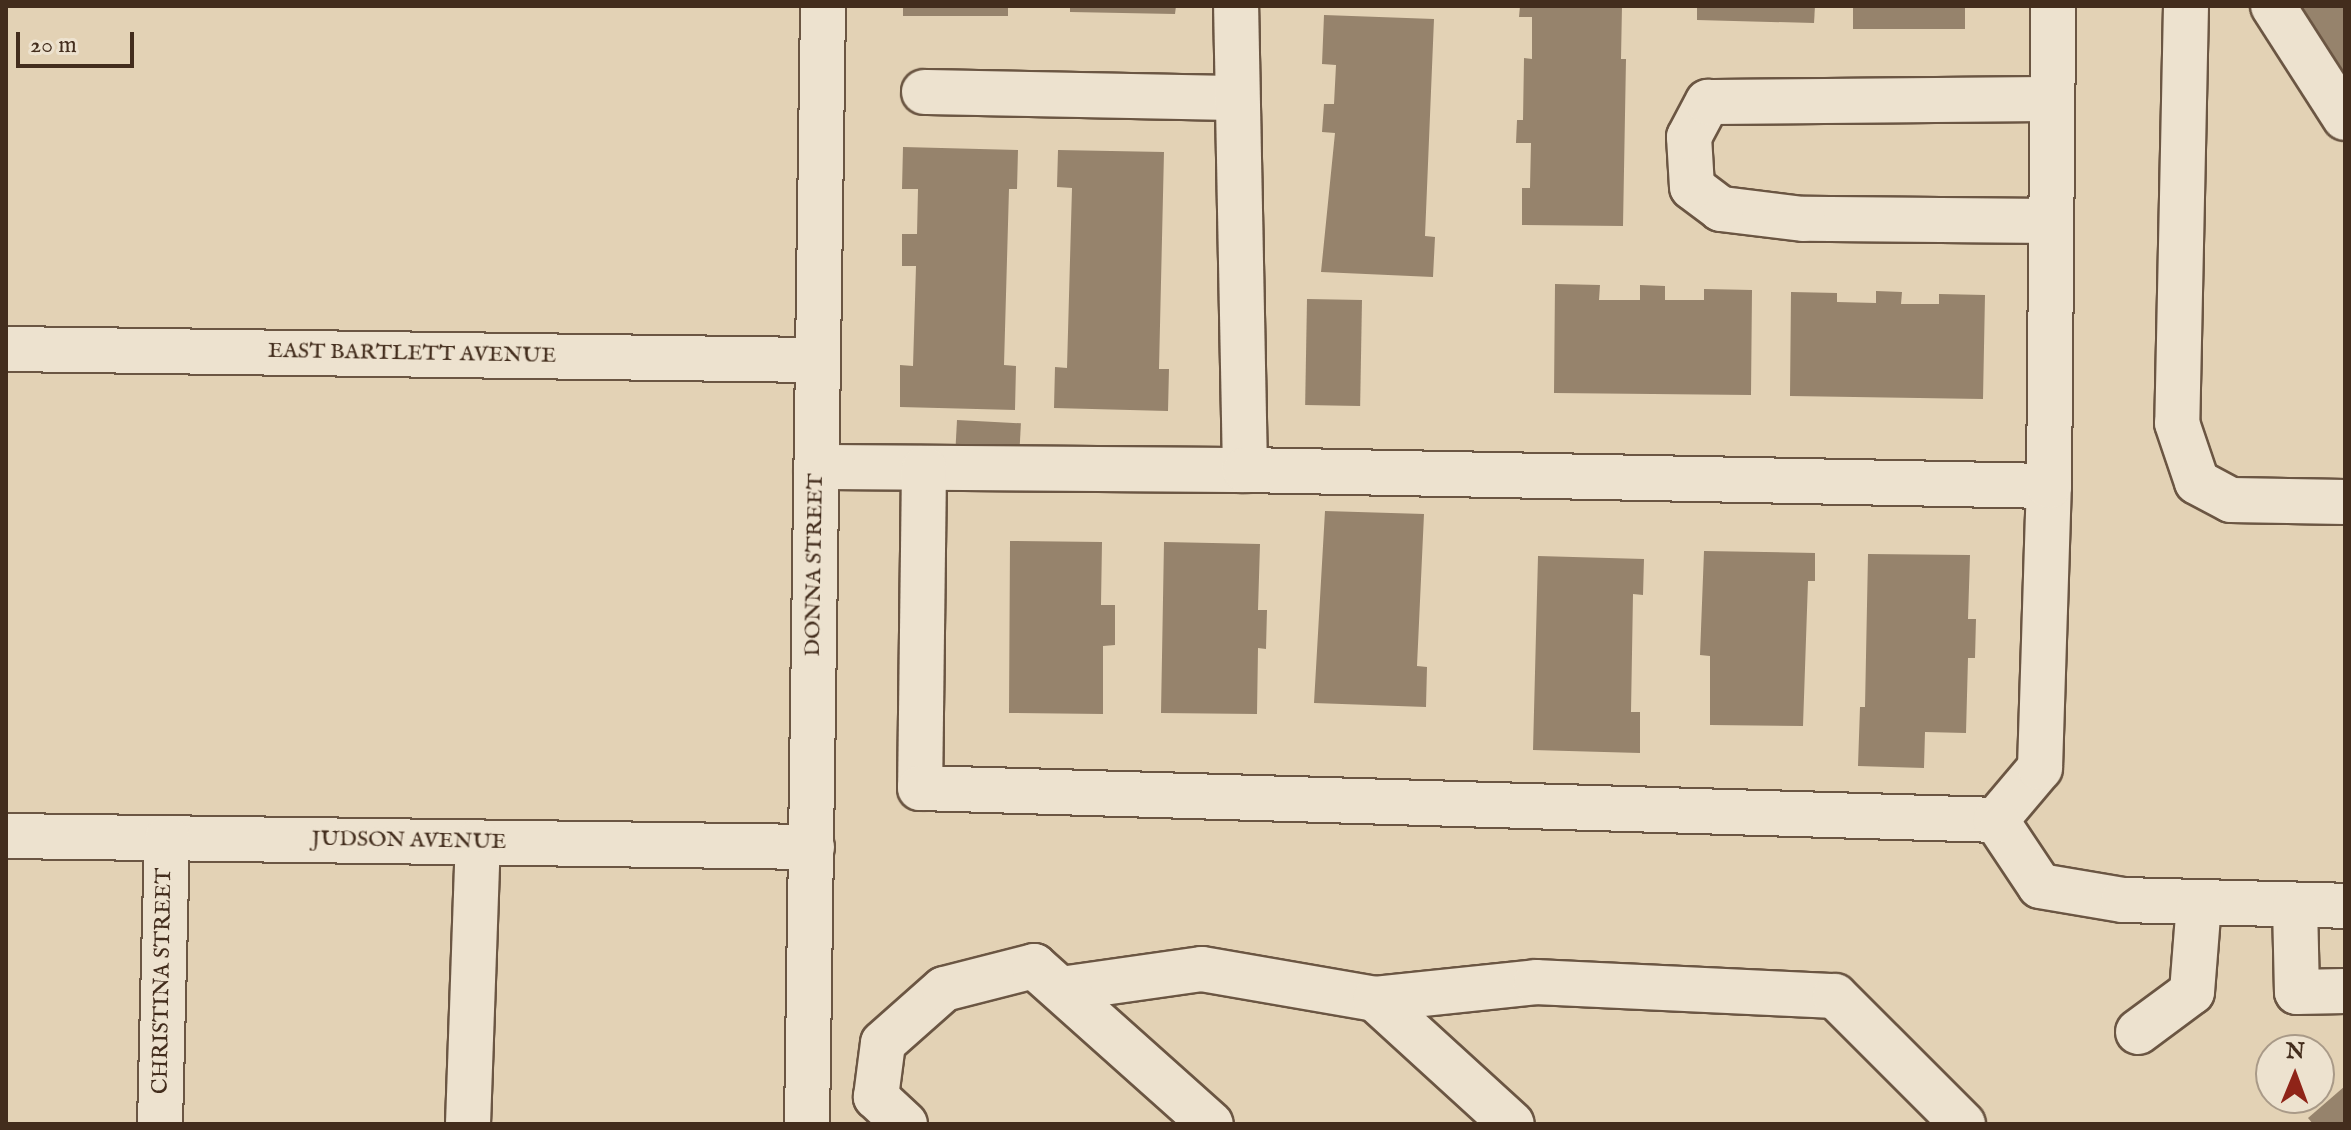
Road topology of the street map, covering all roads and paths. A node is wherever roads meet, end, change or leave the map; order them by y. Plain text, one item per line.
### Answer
1 (823, 6) edge
2 (1236, 6) edge
3 (2053, 6) edge
4 (2186, 6) edge
5 (2273, 6) edge
6 (924, 92) dead end
7 (1236, 98) junction
8 (2052, 99) junction
9 (2345, 118) edge
10 (2051, 221) junction
11 (6, 349) edge
12 (818, 360) junction
13 (816, 467) junction
14 (924, 468) junction
15 (1245, 470) junction
16 (2049, 486) junction
17 (2345, 502) edge
18 (1996, 820) junction
19 (6, 836) edge
20 (167, 838) junction
21 (478, 842) junction
22 (812, 847) junction
23 (2199, 903) junction
24 (2295, 905) junction
25 (2345, 906) edge
26 (1061, 989) junction
27 (2345, 991) edge
28 (1375, 999) junction
29 (2138, 1032) dead end
30 (160, 1124) edge
31 (468, 1124) edge
32 (807, 1124) edge
33 (905, 1124) edge
34 (1211, 1124) edge
35 (1512, 1124) edge
36 (1963, 1124) edge

1 - 12 street, DONNA STREET
2 - 7 street
3 - 8 street
4 - 17 street
5 - 9 street
6 - 7 street
7 - 15 street
8 - 10 street
8 - 10 street
10 - 16 street
11 - 12 street, EAST BARTLETT AVENUE
12 - 13 street, DONNA STREET
13 - 14 street
13 - 22 street, DONNA STREET
14 - 15 street
14 - 18 street
15 - 16 street
16 - 18 street
18 - 23 street
19 - 20 street, JUDSON AVENUE
20 - 21 street, JUDSON AVENUE
20 - 30 street, CHRISTINA STREET
21 - 22 street, JUDSON AVENUE
21 - 31 street
22 - 32 street, DONNA STREET
23 - 24 street
23 - 29 street
24 - 25 street
24 - 27 street
26 - 28 street
26 - 33 street
26 - 34 street
28 - 35 street
28 - 36 street

